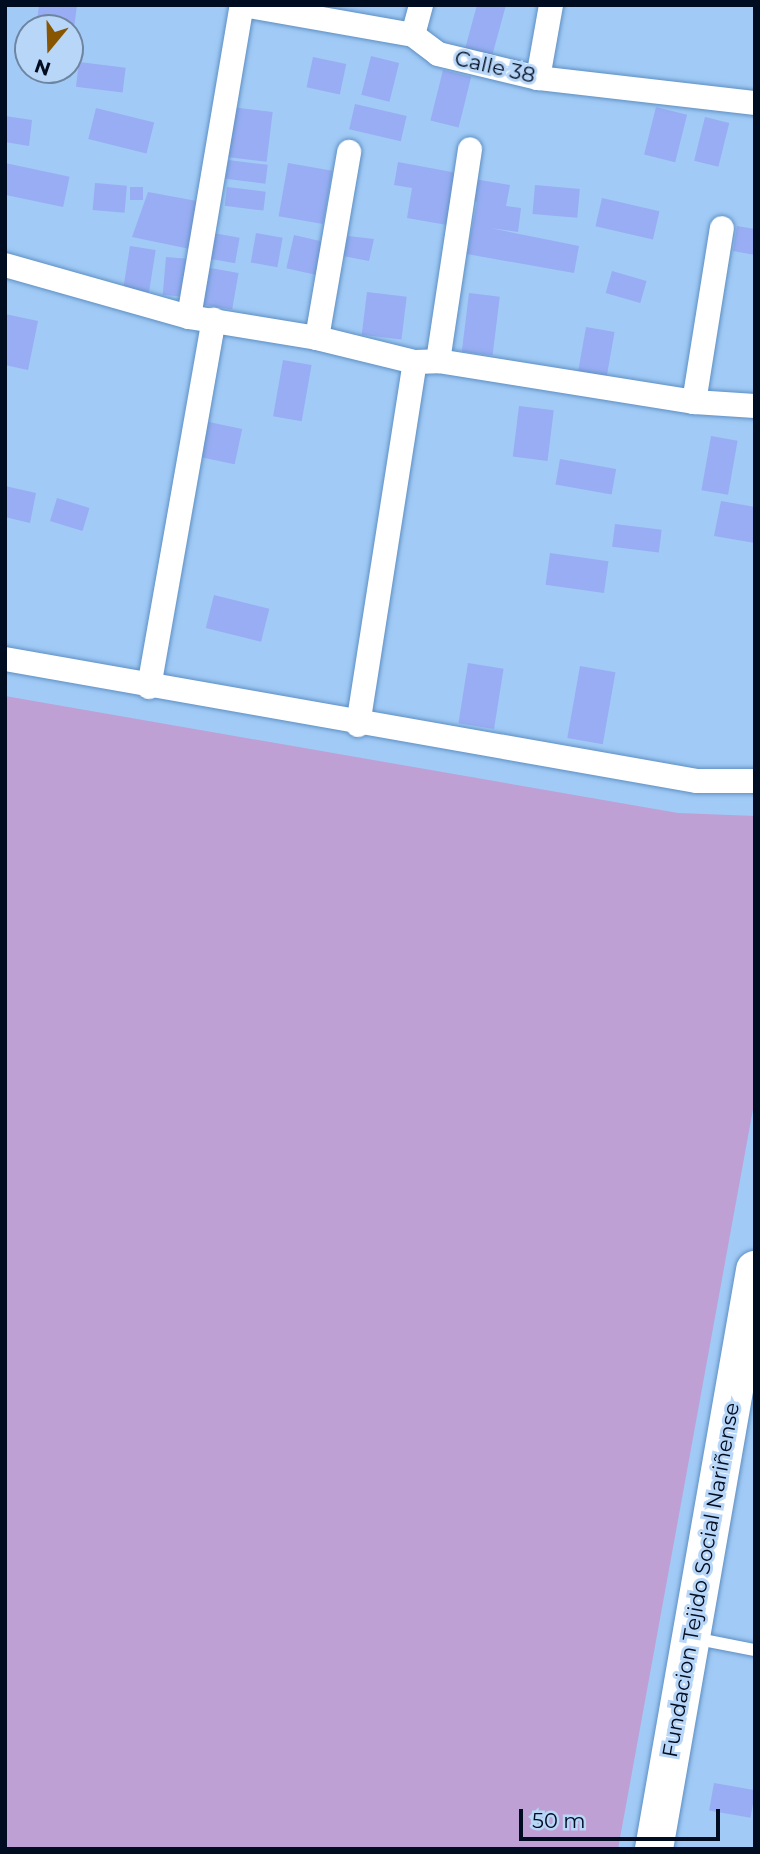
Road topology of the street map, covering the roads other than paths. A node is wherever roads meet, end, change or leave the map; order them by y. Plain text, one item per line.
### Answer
1 (243, 5) edge
2 (421, 5) edge
3 (551, 5) edge
4 (279, 8) edge
5 (413, 35) junction
6 (538, 78) junction
7 (755, 103) edge
8 (470, 149) dead end
9 (348, 152) dead end
10 (722, 228) dead end
11 (5, 265) edge
12 (189, 317) junction
13 (214, 320) junction
14 (317, 338) junction
15 (427, 362) junction
16 (694, 402) junction
17 (755, 406) edge
18 (5, 659) edge
19 (149, 687) junction
20 (358, 725) junction
21 (755, 781) edge
22 (755, 1270) edge
23 (690, 1638) junction
24 (755, 1650) edge
25 (654, 1849) edge

1 - 4 street, Calle 38
1 - 12 street
2 - 5 street
3 - 6 street
4 - 5 street, Calle 38
5 - 6 street, Calle 38
6 - 7 street, Calle 38
8 - 15 street
9 - 14 street
10 - 16 street
11 - 12 street
12 - 13 street
13 - 14 street
13 - 19 street
14 - 15 street
15 - 16 street
15 - 20 street
16 - 17 street
18 - 19 street
19 - 20 street
20 - 21 street
22 - 23 main road, Fundacion Tejido Social Nariñense
23 - 24 lane
23 - 25 main road, Fundacion Tejido Social Nariñense

